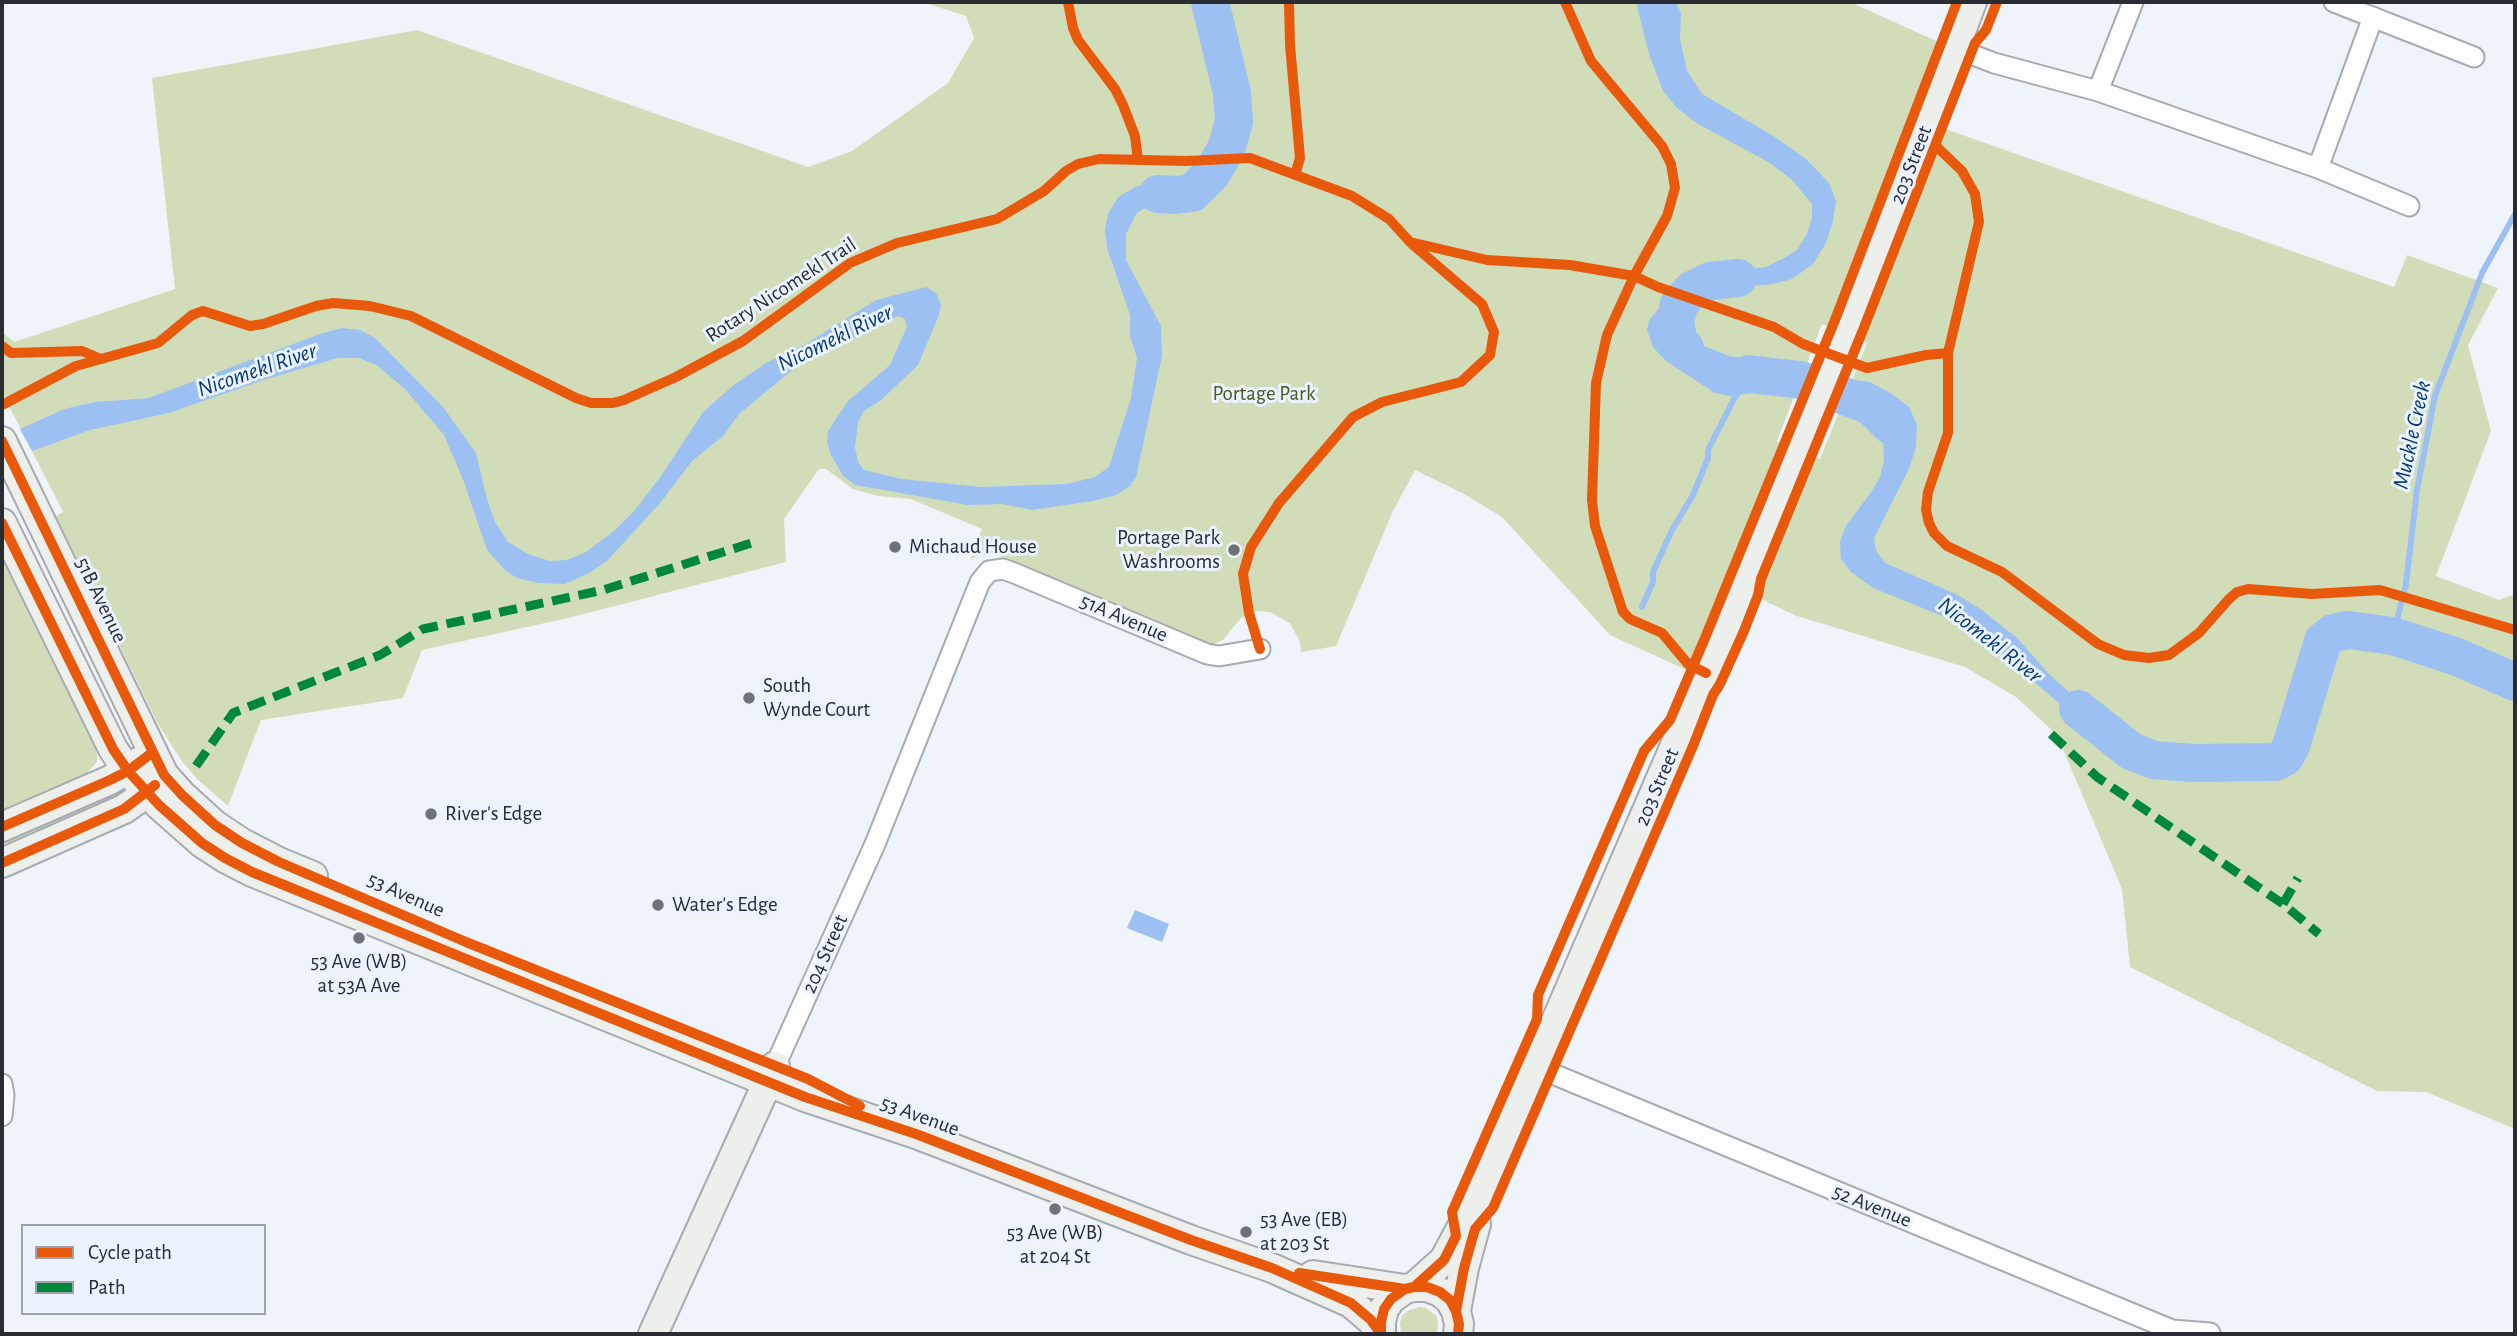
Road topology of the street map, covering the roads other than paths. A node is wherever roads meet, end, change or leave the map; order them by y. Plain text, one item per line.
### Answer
1 (1972, 2) edge
2 (2133, 2) edge
3 (2334, 2) edge
4 (2374, 17) junction
5 (1955, 48) junction
6 (2474, 57) dead end
7 (2098, 91) junction
8 (2318, 168) junction
9 (2409, 206) dead end
10 (2, 441) edge
11 (5, 529) edge
12 (989, 571) joint
13 (1260, 649) dead end
14 (128, 771) junction
15 (155, 774) junction
16 (2, 827) edge
17 (2, 863) edge
18 (1536, 1067) junction
19 (771, 1073) junction
20 (2, 1084) edge
21 (2, 1116) edge
22 (916, 1134) junction
23 (1488, 1178) junction
24 (1272, 1268) junction
25 (1410, 1288) junction
26 (1462, 1326) edge
27 (2210, 1333) edge
28 (653, 1334) edge
29 (1381, 1334) edge

1 - 5 street, 203 Street
2 - 7 street
3 - 4 street
4 - 6 street
4 - 8 street
5 - 7 street
5 - 18 street, 203 Street
7 - 8 street
8 - 9 street
10 - 15 street, 51B Avenue
11 - 14 street
12 - 13 street, 51A Avenue
12 - 19 street, 204 Street
14 - 15 street
14 - 16 street
15 - 17 street
15 - 19 street, 53 Avenue
18 - 23 street, 203 Street
18 - 27 street, 52 Avenue
19 - 22 street, 53 Avenue
19 - 22 street, 53 Avenue
19 - 28 street, 204 Street
20 - 21 street
22 - 24 street, 53 Avenue
23 - 25 street, 203 Street
23 - 26 street, 203 Street
24 - 25 street, 53 Avenue
24 - 29 street, 53 Avenue
25 - 26 street, 53 Avenue
25 - 29 street, 203 Street

